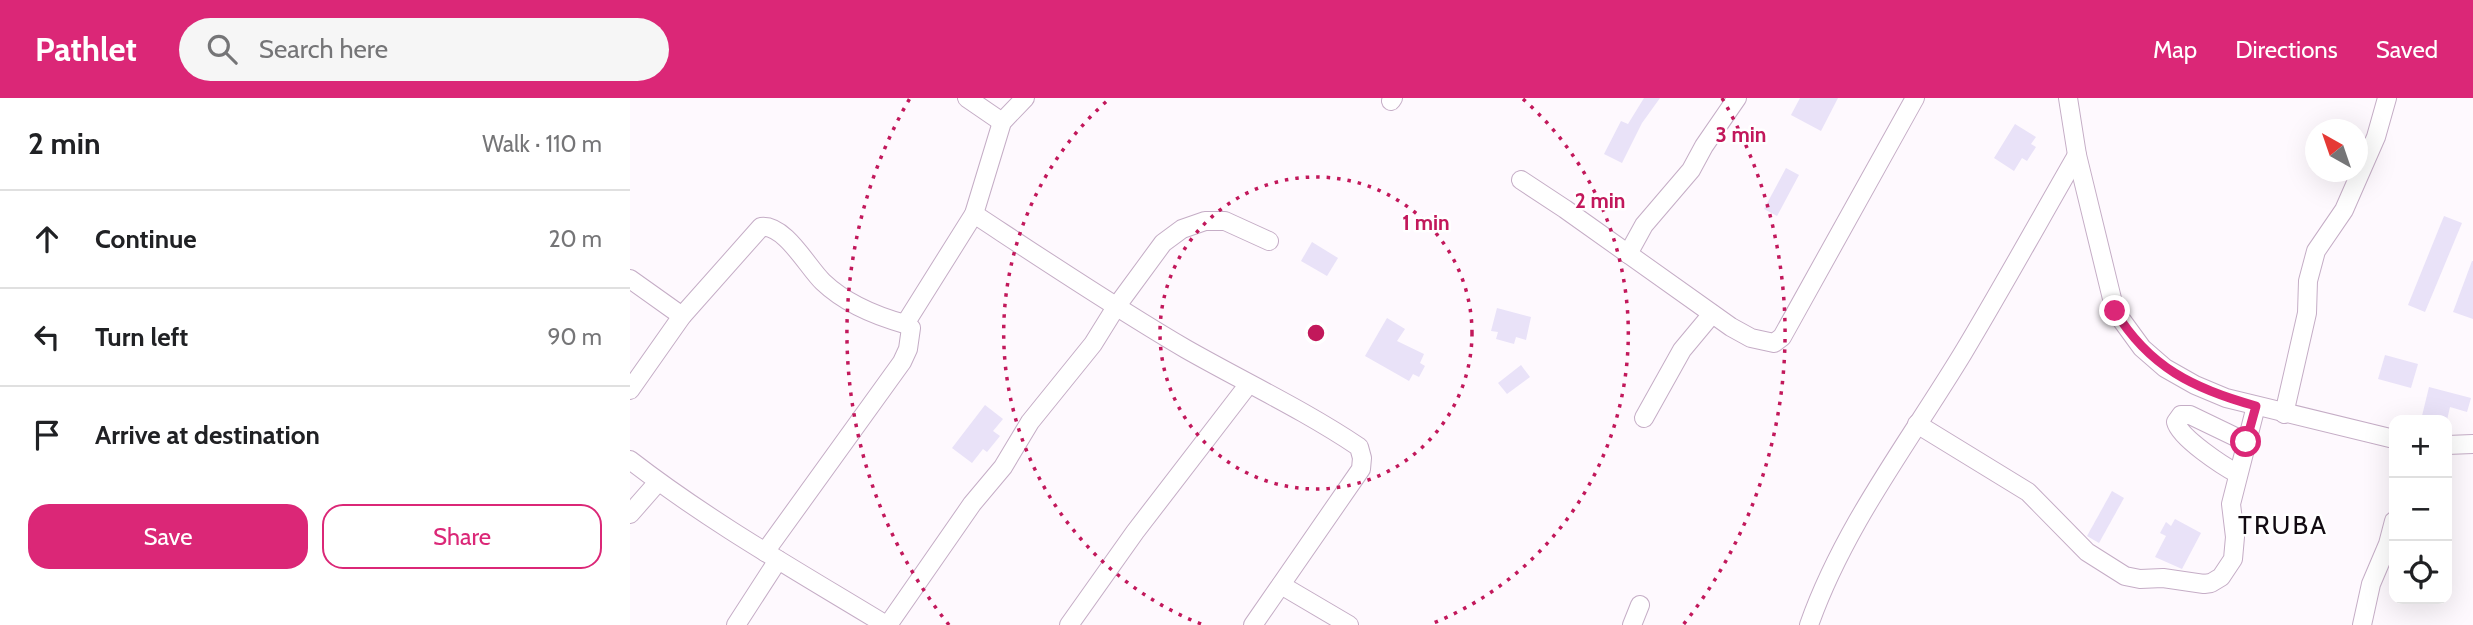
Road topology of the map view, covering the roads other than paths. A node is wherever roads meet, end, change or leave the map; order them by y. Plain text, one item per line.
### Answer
1 (967, 98) edge
2 (1025, 98) edge
3 (1737, 98) edge
4 (1915, 98) edge
5 (2387, 98) edge
6 (2069, 99) edge
7 (1002, 122) junction
8 (2077, 155) junction
9 (1521, 180) dead end
10 (974, 214) junction
11 (1269, 241) dead end
12 (1628, 254) junction
13 (630, 279) edge
14 (1116, 307) junction
15 (1712, 314) junction
16 (682, 316) junction
17 (905, 324) junction
18 (1248, 385) junction
19 (630, 390) edge
20 (2256, 406) junction
21 (2284, 414) junction
22 (1644, 418) dead end
23 (1917, 424) junction
24 (2389, 438) edge
25 (2246, 442) junction
26 (2473, 444) edge
27 (2452, 445) edge
28 (630, 460) edge
29 (2238, 474) junction
30 (658, 482) junction
31 (630, 514) edge
32 (2389, 540) edge
33 (772, 556) junction
34 (1281, 585) junction
35 (1640, 605) dead end
36 (736, 625) edge
37 (887, 625) edge
38 (1069, 625) edge
39 (1253, 625) edge
40 (1349, 625) edge
41 (1632, 625) edge
42 (1809, 625) edge
43 (2362, 625) edge

1 - 7 street
2 - 7 street
3 - 12 street
4 - 15 street
5 - 21 street
6 - 8 street
7 - 10 street
8 - 20 street
8 - 23 street
9 - 12 street
10 - 14 street
10 - 17 street
11 - 14 street
12 - 15 street
13 - 16 street
14 - 18 street
14 - 37 street
15 - 22 street
16 - 17 street
16 - 19 street
17 - 33 street
18 - 34 street
18 - 38 street
20 - 21 street
20 - 25 street
21 - 24 street
23 - 29 street
23 - 42 street
25 - 29 street
25 - 29 street
26 - 27 street
28 - 30 street
30 - 31 street
30 - 33 street
32 - 43 street
33 - 36 street
33 - 37 street
34 - 39 street
34 - 40 street
35 - 41 street

